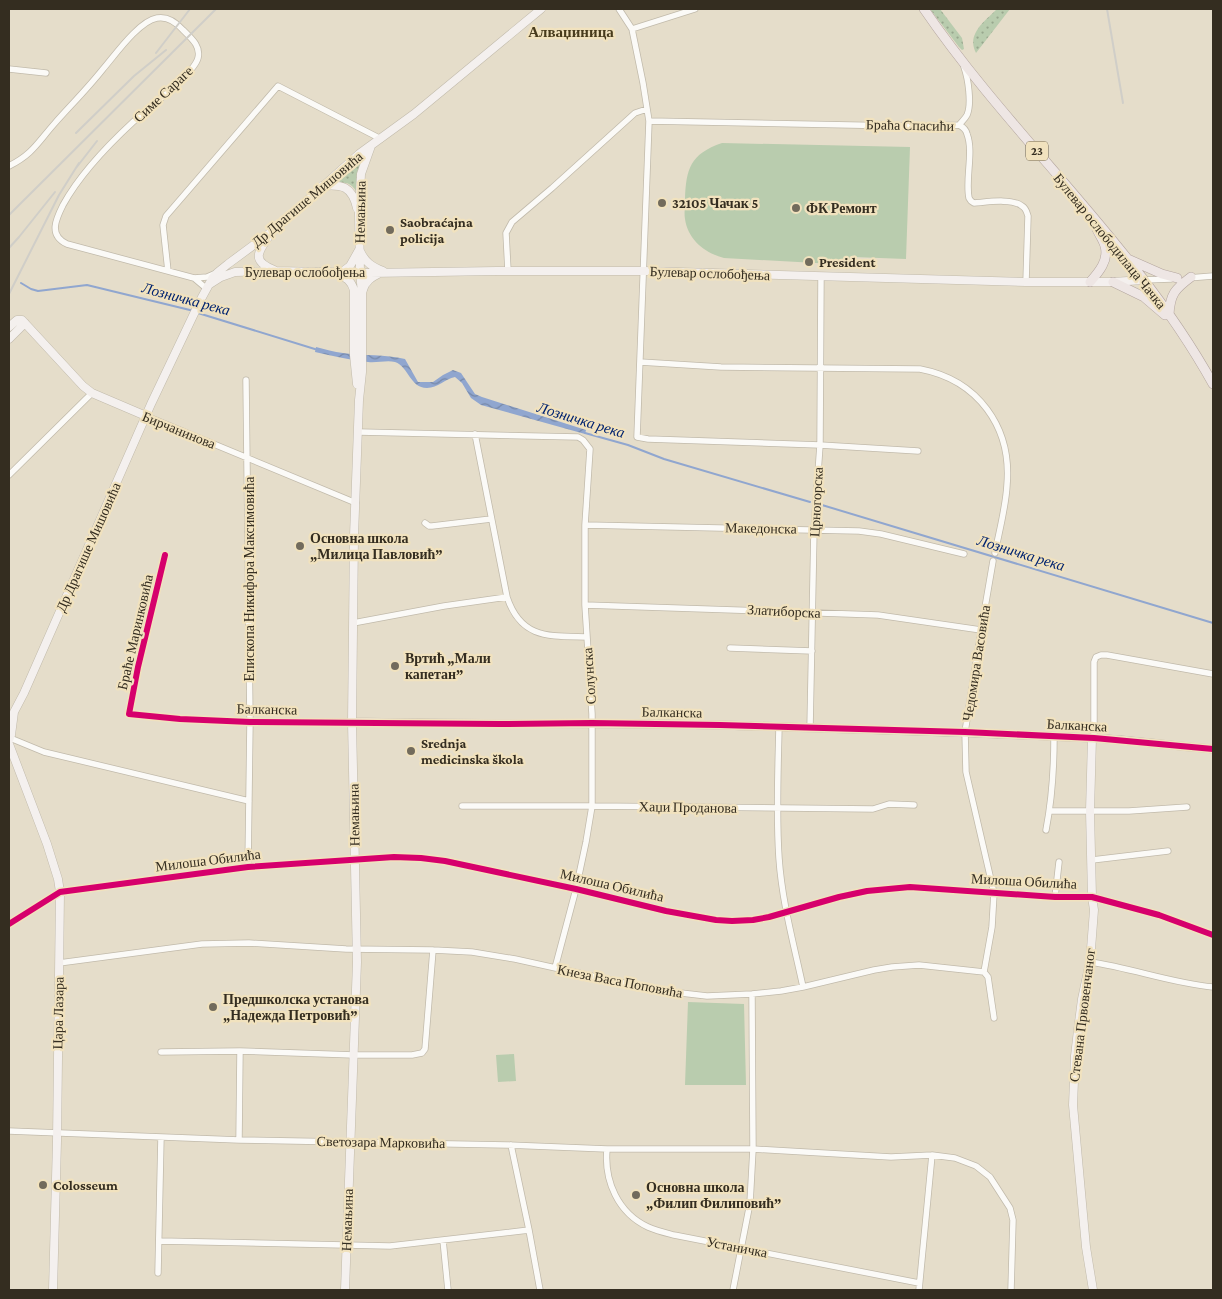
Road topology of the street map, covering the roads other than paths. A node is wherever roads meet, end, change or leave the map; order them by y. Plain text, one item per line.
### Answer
1 (541, 9) edge
2 (619, 9) edge
3 (695, 9) edge
4 (924, 9) edge
5 (632, 29) junction
6 (962, 60) junction
7 (9, 69) edge
8 (46, 73) dead end
9 (647, 109) junction
10 (649, 121) junction
11 (959, 125) junction
12 (381, 139) junction
13 (371, 146) junction
14 (9, 166) edge
15 (322, 186) junction
16 (359, 214) junction
17 (1093, 217) junction
18 (272, 231) junction
19 (359, 248) junction
20 (1127, 258) junction
21 (168, 271) junction
22 (276, 271) junction
23 (508, 271) junction
24 (644, 271) junction
25 (218, 272) junction
26 (338, 272) junction
27 (360, 272) junction
28 (385, 272) junction
29 (821, 276) junction
30 (1213, 276) edge
31 (1192, 277) junction
32 (194, 278) junction
33 (1177, 278) junction
34 (1144, 280) junction
35 (1026, 282) junction
36 (1090, 282) junction
37 (1114, 282) junction
38 (208, 286) junction
39 (362, 293) junction
40 (1172, 318) junction
41 (25, 324) junction
42 (9, 327) edge
43 (9, 339) edge
44 (640, 362) junction
45 (820, 368) junction
46 (246, 380) dead end
47 (1213, 384) edge
48 (92, 393) junction
49 (359, 400) junction
50 (146, 416) junction
51 (359, 432) junction
52 (474, 434) junction
53 (820, 445) junction
54 (918, 451) dead end
55 (248, 458) junction
56 (9, 475) edge
57 (356, 503) junction
58 (491, 519) junction
59 (425, 523) dead end
60 (585, 525) junction
61 (814, 529) junction
62 (995, 553) dead end
63 (964, 554) dead end
64 (165, 555) dead end
65 (993, 561) dead end
66 (507, 597) junction
67 (585, 605) junction
68 (813, 613) junction
69 (353, 623) junction
70 (981, 630) junction
71 (586, 637) junction
72 (730, 648) dead end
73 (812, 651) junction
74 (1213, 674) edge
75 (11, 714) edge
76 (130, 714) joint
77 (250, 722) junction
78 (352, 722) junction
79 (592, 723) junction
80 (779, 727) junction
81 (810, 728) junction
82 (965, 732) junction
83 (9, 736) edge
84 (1054, 737) junction
85 (1093, 738) junction
86 (1213, 749) edge
87 (249, 802) junction
88 (914, 805) dead end
89 (462, 806) dead end
90 (592, 806) junction
91 (1187, 806) dead end
92 (778, 808) junction
93 (1050, 811) junction
94 (1090, 811) junction
95 (1046, 830) dead end
96 (1168, 851) dead end
97 (355, 860) junction
98 (1092, 860) junction
99 (1059, 862) dead end
100 (248, 867) junction
101 (576, 889) junction
102 (60, 892) junction
103 (994, 893) junction
104 (1055, 897) junction
105 (1092, 897) junction
106 (787, 912) junction
107 (9, 924) edge
108 (1213, 935) edge
109 (357, 949) junction
110 (433, 950) junction
111 (1090, 962) junction
112 (59, 963) junction
113 (554, 968) junction
114 (984, 972) junction
115 (803, 987) junction
116 (1213, 988) edge
117 (752, 994) junction
118 (994, 1018) dead end
119 (240, 1051) junction
120 (161, 1052) dead end
121 (354, 1055) junction
122 (9, 1132) edge
123 (57, 1133) junction
124 (161, 1137) junction
125 (239, 1140) junction
126 (350, 1142) junction
127 (511, 1145) junction
128 (607, 1149) junction
129 (753, 1149) junction
130 (932, 1155) junction
131 (529, 1230) junction
132 (442, 1240) junction
133 (159, 1241) junction
134 (346, 1246) junction
135 (742, 1248) junction
136 (158, 1273) dead end
137 (919, 1283) junction
138 (54, 1290) edge
139 (346, 1290) edge
140 (448, 1290) edge
141 (540, 1290) edge
142 (733, 1290) edge
143 (919, 1290) edge
144 (1011, 1290) edge
145 (1093, 1290) edge

1 - 12 street, Др Драгише Мишовића
2 - 5 street
3 - 5 street
4 - 6 main road, Булевар ослободилаца Чачка / 23
5 - 9 street
6 - 11 street
6 - 17 main road, Булевар ослободилаца Чачка / 23
7 - 8 street
9 - 10 street
9 - 23 street
10 - 11 street, Браћа Спасићи
10 - 24 street
11 - 35 street, Браћа Спасићи
12 - 13 street, Др Драгише Мишовића
12 - 21 street
13 - 15 street, Др Драгише Мишовића
13 - 16 street, Немањина
14 - 21 street, Симе Сараге
15 - 16 street
15 - 18 street, Др Драгише Мишовића
16 - 19 street, Немањина
17 - 20 main road, Булевар ослободилаца Чачка / 23
17 - 36 main road
18 - 22 street
18 - 25 street, Др Драгише Мишовића
19 - 26 street
19 - 27 street, Немањина
19 - 28 street
20 - 33 main road
20 - 34 main road, Булевар ослободилаца Чачка / 23
21 - 32 street, Симе Сараге
22 - 26 street, Булевар ослобођења
22 - 38 street, Булевар ослобођења
23 - 24 street, Булевар ослобођења
23 - 28 street, Булевар ослобођења
24 - 29 street, Булевар ослобођења
24 - 44 street
25 - 32 street, Симе Сараге
25 - 38 street, Др Драгише Мишовића
26 - 27 street, Булевар ослобођења
26 - 49 street, Немањина
27 - 28 street, Булевар ослобођења
27 - 39 street, Немањина
28 - 39 street
29 - 35 street, Булевар ослобођења
29 - 45 street, Црногорска
30 - 31 street, Булевар ослобођења
31 - 33 street, Булевар ослобођења
31 - 40 main road
32 - 38 street, Симе Сараге
33 - 34 street, Булевар ослобођења
34 - 37 street, Булевар ослобођења
34 - 40 main road, Булевар ослободилаца Чачка / 23
35 - 36 street, Булевар ослобођења
36 - 37 street, Булевар ослобођења
37 - 40 main road
38 - 50 street, Др Драгише Мишовића
39 - 49 street, Немањина
40 - 47 main road, Булевар ослободилаца Чачка / 23
41 - 42 street
41 - 43 street
41 - 48 street, Бирчанинова
44 - 45 street
44 - 53 street
45 - 53 street, Црногорска
45 - 62 street
46 - 55 street, Епископа Никифора Максимовића
48 - 50 street, Бирчанинова
48 - 56 street
49 - 51 street, Немањина
50 - 55 street, Бирчанинова
50 - 75 street, Др Драгише Мишовића
51 - 52 street
51 - 57 street, Немањина
52 - 58 street
52 - 60 street, Солунска
53 - 54 street
53 - 61 street, Црногорска
55 - 57 street, Бирчанинова
55 - 77 street, Епископа Никифора Максимовића
57 - 69 street, Немањина
58 - 59 street
58 - 66 street
60 - 61 street, Македонска
60 - 67 street, Солунска
61 - 63 street, Македонска
61 - 68 street, Црногорска
64 - 76 street, Браће Маринковића
65 - 70 street, Чедомира Васовића
66 - 69 street
66 - 71 street
67 - 68 street, Златиборска
67 - 71 street, Солунска
68 - 70 street, Златиборска
68 - 73 street, Црногорска
69 - 78 street, Немањина
70 - 82 street, Чедомира Васовића
71 - 79 street, Солунска
72 - 73 street
73 - 81 street, Црногорска
74 - 85 street
75 - 83 street, Др Драгише Мишовића
76 - 77 street, Балканска
77 - 78 street, Балканска
77 - 87 street, Епископа Никифора Максимовића
78 - 79 street, Балканска
78 - 97 street, Немањина
79 - 80 street, Балканска
79 - 90 street, Солунска
80 - 81 street, Балканска
80 - 92 street
81 - 82 street, Балканска
82 - 84 street, Балканска
82 - 103 street, Чедомира Васовића
83 - 87 street
83 - 102 street, Цара Лазара
84 - 85 street, Балканска
84 - 93 street
85 - 86 street, Балканска
85 - 94 street, Стевана Првовенчаног
87 - 100 street, Епископа Никифора Максимовића
88 - 92 street, Хаџи Проданова
89 - 90 street, Хаџи Проданова
90 - 92 street, Хаџи Проданова
90 - 101 street, Солунска
91 - 94 street
92 - 106 street
93 - 94 street
93 - 95 street
94 - 98 street, Стевана Првовенчаног
96 - 98 street
97 - 100 street, Милоша Обилића
97 - 101 street, Милоша Обилића
97 - 109 street, Немањина
98 - 105 street, Стевана Првовенчаног
99 - 104 street
100 - 102 street, Милоша Обилића
101 - 106 street, Милоша Обилића
101 - 113 street, Солунска
102 - 107 street, Милоша Обилића
102 - 112 street, Цара Лазара
103 - 104 street, Милоша Обилића
103 - 106 street, Милоша Обилића
103 - 114 street, Чедомира Васовића
104 - 105 street, Милоша Обилића
105 - 108 street, Милоша Обилића
105 - 111 street, Стевана Првовенчаног
106 - 115 street
109 - 110 street, Кнеза Васа Поповића
109 - 112 street, Кнеза Васа Поповића
109 - 121 street, Немањина
110 - 113 street, Кнеза Васа Поповића
110 - 121 street
111 - 116 street
111 - 145 street, Стевана Првовенчаног
112 - 123 street, Цара Лазара
113 - 117 street, Кнеза Васа Поповића
114 - 115 street, Кнеза Васа Поповића
114 - 118 street
115 - 117 street, Кнеза Васа Поповића
117 - 129 street
119 - 120 street
119 - 121 street
119 - 125 street
121 - 126 street, Немањина
122 - 123 street, Светозара Марковића
123 - 124 street, Светозара Марковића
123 - 138 street, Цара Лазара
124 - 125 street, Светозара Марковића
124 - 133 street
125 - 126 street, Светозара Марковића
126 - 127 street, Светозара Марковића
126 - 134 street, Немањина
127 - 128 street, Светозара Марковића
127 - 131 street
128 - 129 street, Светозара Марковића
128 - 135 street, Устаничка
129 - 130 street, Светозара Марковића
129 - 135 street
130 - 137 street
130 - 144 street, Светозара Марковића
131 - 132 street
131 - 141 street
132 - 134 street
132 - 140 street
133 - 134 street
133 - 136 street
134 - 139 street, Немањина
135 - 137 street, Устаничка
135 - 142 street
137 - 143 street

